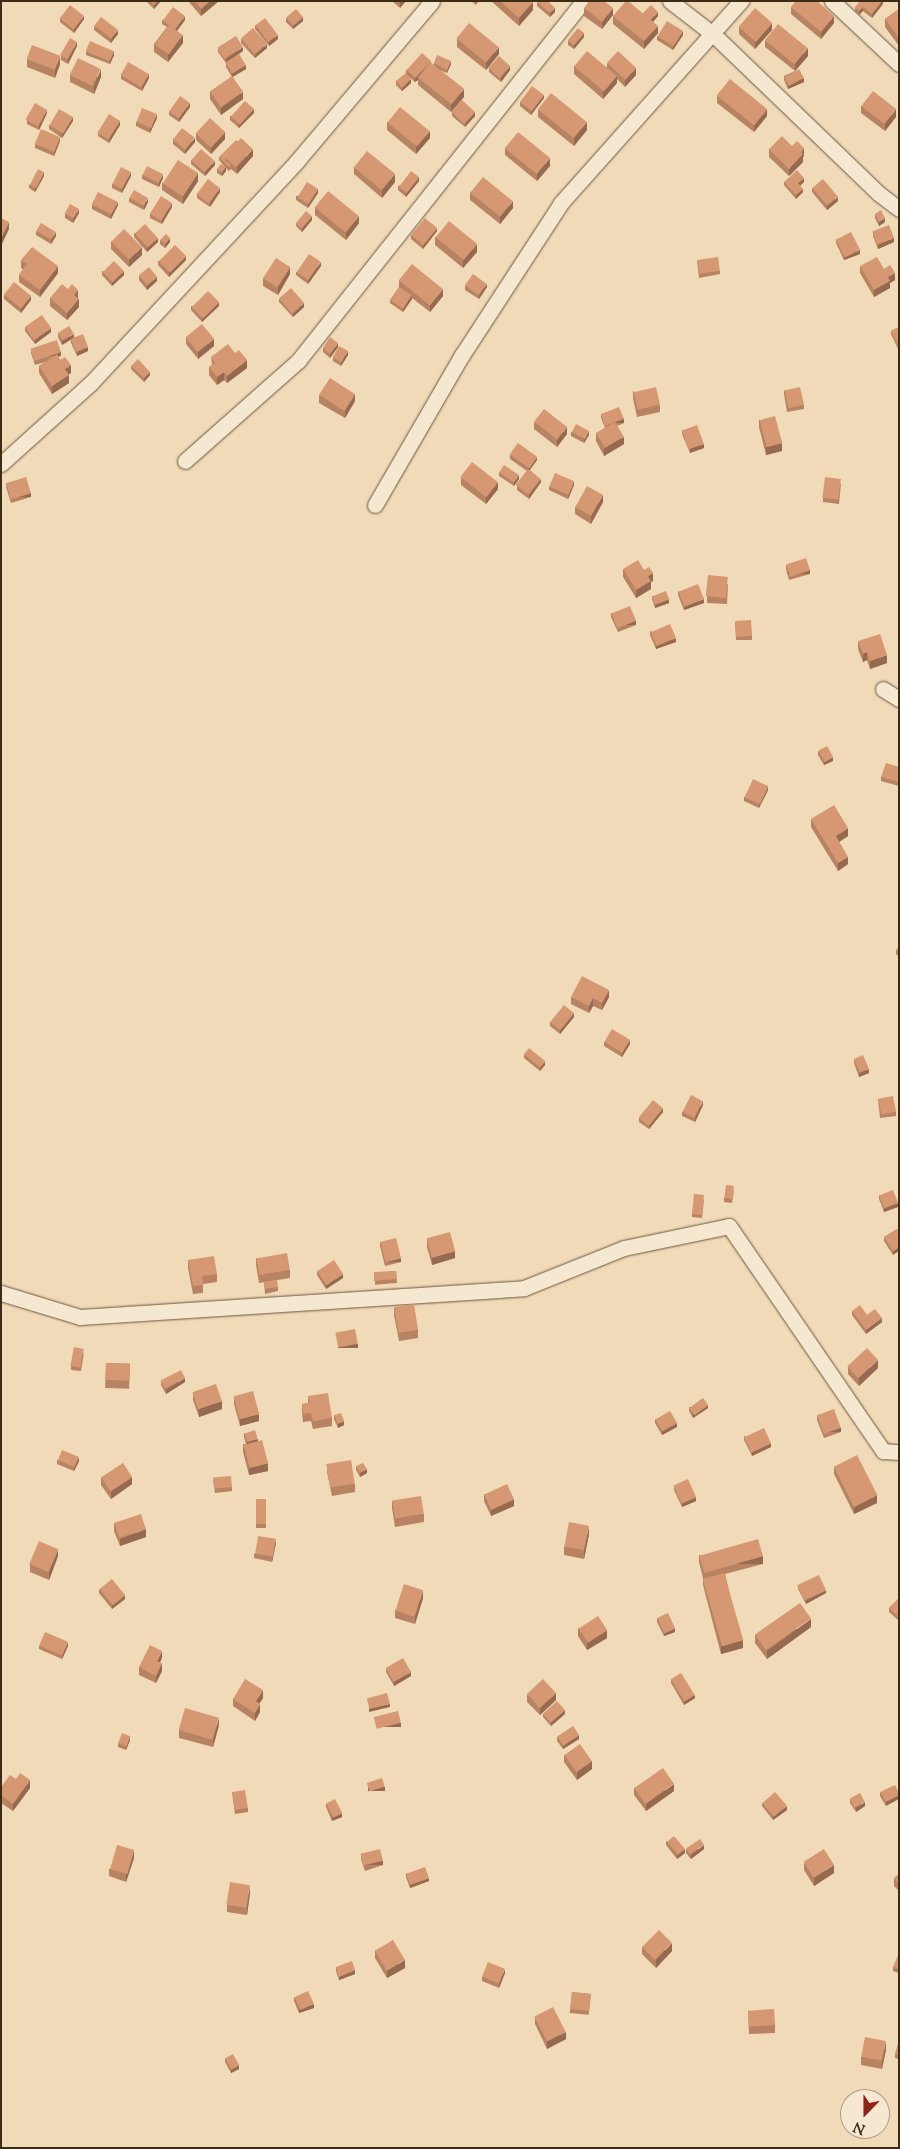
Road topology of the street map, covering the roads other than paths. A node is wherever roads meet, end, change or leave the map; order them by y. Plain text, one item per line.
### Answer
1 (432, 1) edge
2 (583, 1) edge
3 (670, 1) edge
4 (741, 1) edge
5 (832, 1) edge
6 (714, 35) junction
7 (899, 64) edge
8 (899, 209) edge
9 (185, 461) dead end
10 (1, 464) edge
11 (375, 505) dead end
12 (883, 689) dead end
13 (899, 699) edge
14 (1, 1293) edge
15 (899, 1452) edge

1 - 10 street
2 - 9 street
3 - 6 street
4 - 6 street
5 - 7 street
6 - 8 street
6 - 11 street
12 - 13 street
14 - 15 street

